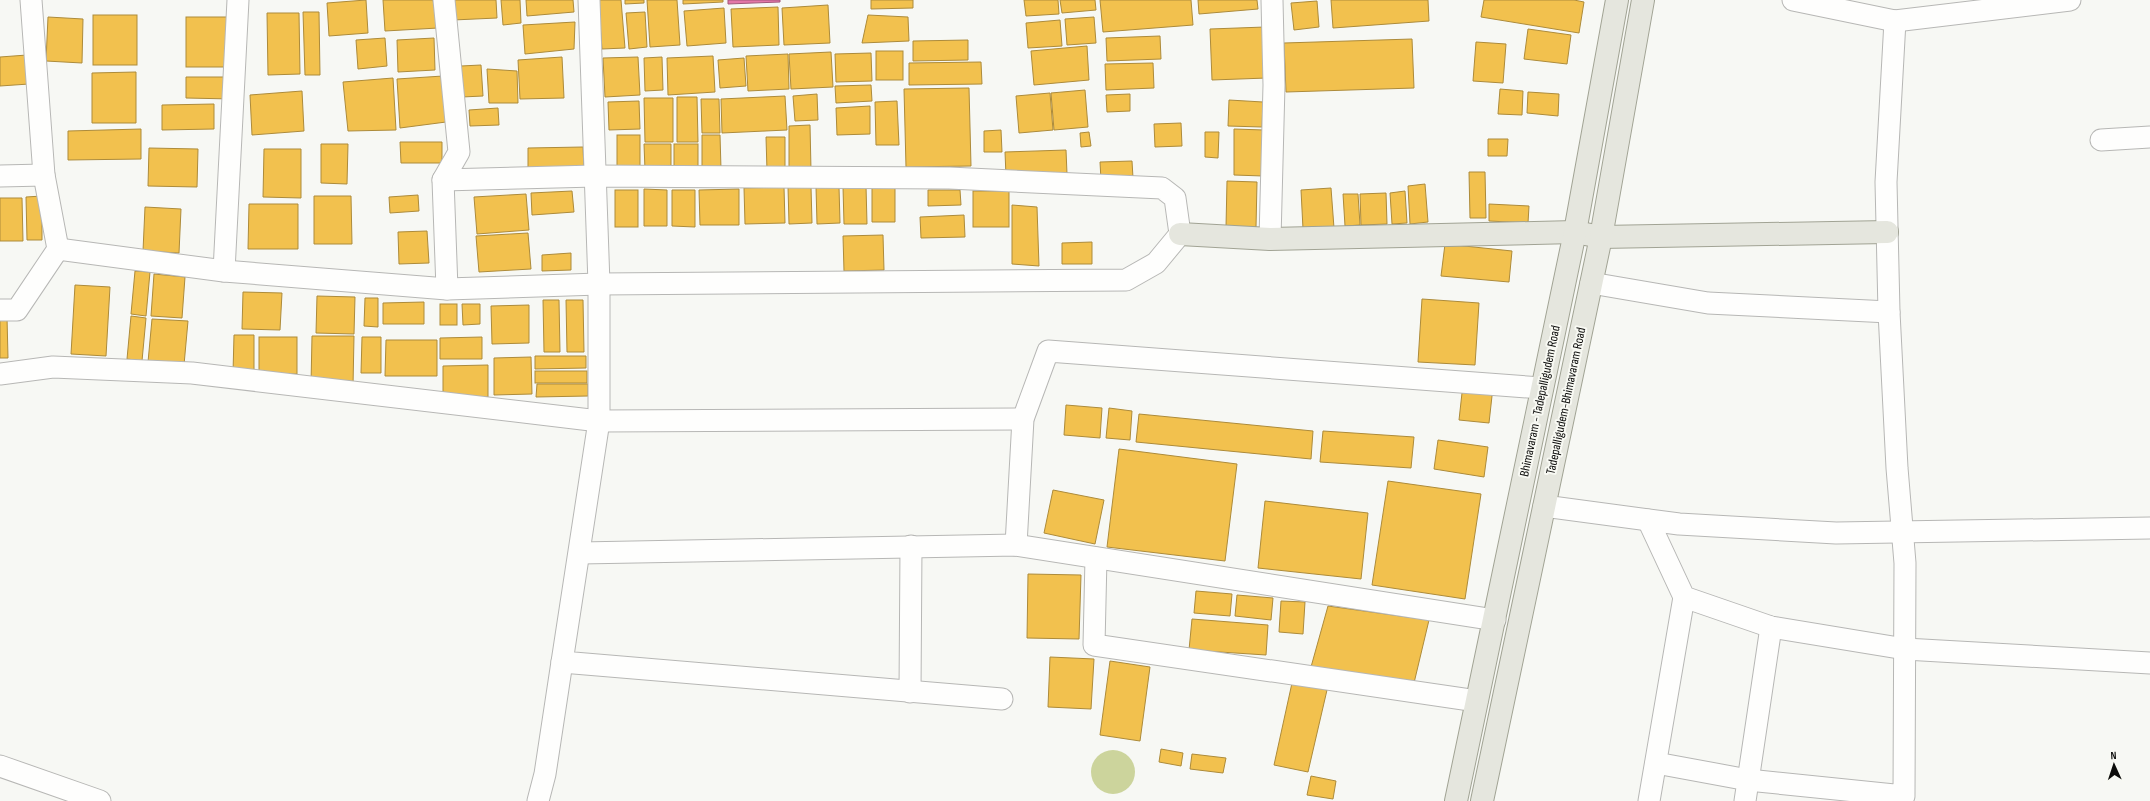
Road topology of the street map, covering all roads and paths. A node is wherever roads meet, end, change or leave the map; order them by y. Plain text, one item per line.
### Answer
1 (31, 0) edge
2 (238, 0) edge
3 (444, 0) edge
4 (589, 0) edge
5 (1272, 0) edge
6 (1617, 0) edge
7 (1793, 0) edge
8 (2070, 0) edge
9 (1637, 1) edge
10 (1894, 21) junction
11 (2150, 137) edge
12 (2101, 140) dead end
13 (44, 175) junction
14 (0, 176) edge
15 (595, 176) junction
16 (443, 180) junction
17 (1575, 232) junction
18 (1887, 232) junction
19 (1180, 234) junction
20 (1601, 237) junction
21 (1270, 239) junction
22 (58, 249) junction
23 (224, 271) junction
24 (1591, 283) junction
25 (599, 284) junction
26 (448, 289) junction
27 (0, 310) edge
28 (1888, 312) junction
29 (1557, 321) junction
30 (1582, 326) junction
31 (0, 374) edge
32 (1541, 388) junction
33 (1023, 419) junction
34 (598, 421) junction
35 (1544, 506) junction
36 (1648, 520) junction
37 (2150, 528) edge
38 (1902, 532) junction
39 (1016, 545) junction
40 (911, 546) junction
41 (580, 552) junction
42 (1096, 558) junction
43 (1684, 597) junction
44 (1495, 620) junction
45 (1770, 627) junction
46 (1904, 649) junction
47 (562, 662) junction
48 (2150, 663) edge
49 (910, 692) junction
50 (1002, 700) dead end
51 (1477, 701) junction
52 (1656, 762) junction
53 (0, 766) edge
54 (1748, 780) junction
55 (100, 801) edge
56 (538, 801) edge
57 (1456, 801) edge
58 (1482, 801) edge
59 (1649, 801) edge
60 (1745, 801) edge

1 - 13 street
2 - 23 street
3 - 16 street
4 - 15 street
5 - 21 street
6 - 17 main road, Bhimavaram - Tadepalligudem Road
7 - 10 street
8 - 10 street
9 - 20 main road, Tadepalligudem-Bhimavaram Road
10 - 18 street
11 - 12 street
13 - 14 street
13 - 22 street
15 - 16 street
15 - 19 street
15 - 25 street
16 - 26 street
17 - 20 main road
17 - 21 main road
17 - 29 main road, Bhimavaram - Tadepalligudem Road
18 - 20 main road
18 - 28 street
19 - 21 main road
19 - 25 street
20 - 24 main road, Tadepalligudem-Bhimavaram Road
22 - 23 street
22 - 27 street
23 - 26 street
24 - 28 street
24 - 30 main road, Tadepalligudem-Bhimavaram Road
25 - 26 street
25 - 34 street
28 - 38 street
29 - 30 main road
29 - 32 main road, Bhimavaram - Tadepalligudem Road
30 - 35 main road, Tadepalligudem-Bhimavaram Road
31 - 34 street
32 - 33 street
32 - 44 main road, Bhimavaram - Tadepalligudem Road
33 - 34 street
33 - 39 street
34 - 41 street
35 - 36 street
35 - 58 main road, Tadepalligudem-Bhimavaram Road
36 - 38 street
36 - 43 street
37 - 38 street
38 - 46 street
39 - 40 street
39 - 42 street
40 - 41 street
40 - 49 street
41 - 47 street
42 - 44 street
42 - 51 street
43 - 45 street
43 - 52 street
44 - 51 main road, Bhimavaram - Tadepalligudem Road
45 - 46 street
45 - 54 street
46 - 48 street
46 - 54 street
47 - 49 street
47 - 56 street
49 - 50 street
51 - 57 main road, Bhimavaram - Tadepalligudem Road
52 - 54 street
52 - 59 street
53 - 55 street
54 - 60 street

